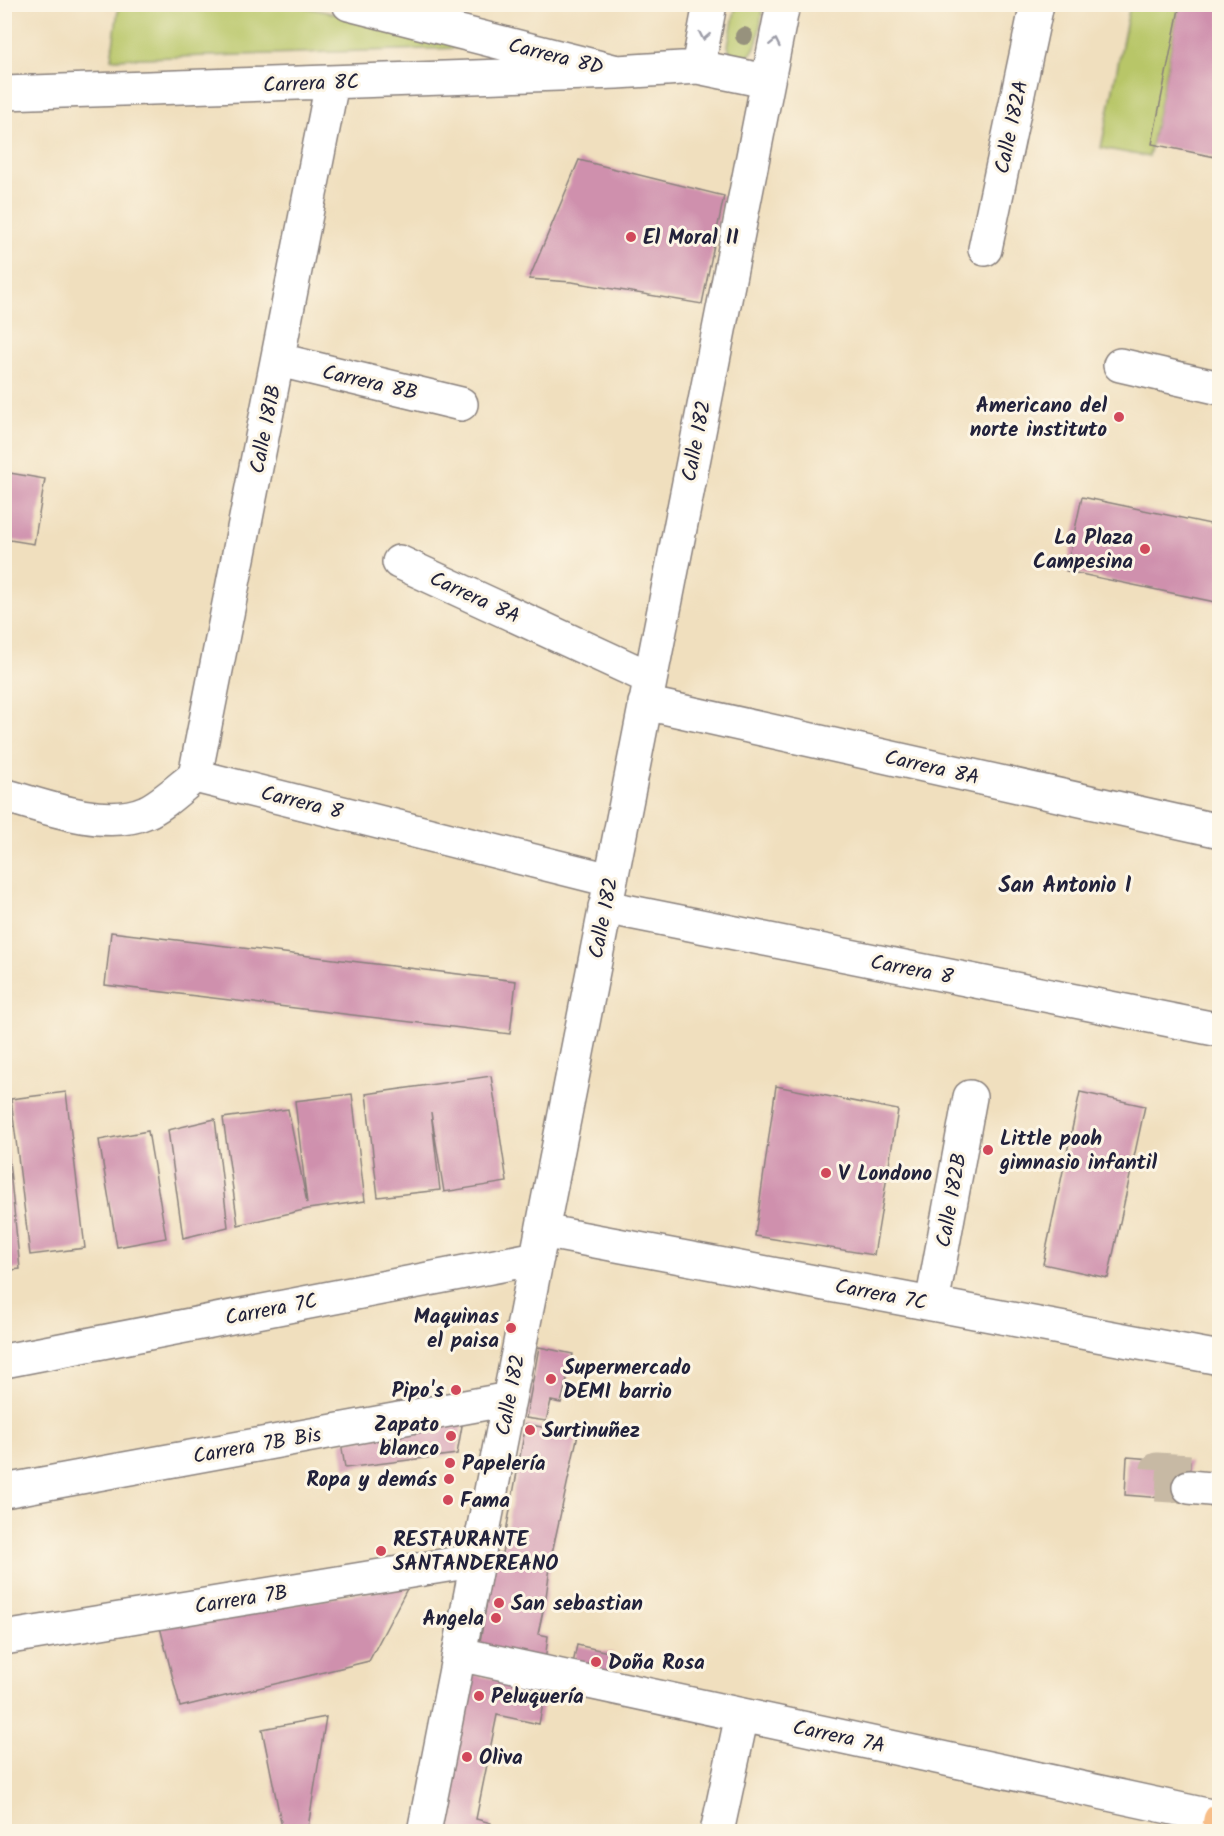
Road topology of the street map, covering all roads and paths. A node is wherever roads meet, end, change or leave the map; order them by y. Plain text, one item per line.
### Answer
1 (349, 4) edge
2 (710, 4) edge
3 (783, 4) edge
4 (1037, 4) edge
5 (698, 66) junction
6 (617, 72) junction
7 (766, 81) junction
8 (332, 82) junction
9 (4, 93) edge
10 (985, 249) dead end
11 (279, 360) junction
12 (1120, 365) dead end
13 (1220, 388) edge
14 (461, 404) dead end
15 (399, 562) dead end
16 (648, 691) junction
17 (195, 776) junction
18 (4, 795) edge
19 (1220, 831) edge
20 (608, 894) junction
21 (1220, 1030) edge
22 (970, 1097) dead end
23 (539, 1244) junction
24 (932, 1304) junction
25 (1220, 1358) edge
26 (4, 1361) edge
27 (509, 1399) junction
28 (4, 1491) edge
29 (478, 1560) junction
30 (4, 1638) edge
31 (459, 1654) junction
32 (742, 1715) junction
33 (1220, 1819) edge
34 (424, 1832) edge
35 (717, 1832) edge
36 (1218, 1832) edge

1 - 6 street, Carrera 8D
2 -> 5 street
7 -> 3 street, Calle 182
4 - 10 street, Calle 182A
5 - 6 street, Carrera 8D
5 - 7 street, Carrera 8D
6 - 8 street, Carrera 8C
7 - 16 street, Calle 182
8 - 9 street, Carrera 8C
8 - 11 street, Calle 181B
11 - 14 street, Carrera 8B
11 - 17 street, Calle 181B
12 - 13 street
15 - 16 street, Carrera 8A
16 - 19 street, Carrera 8A
16 - 20 street, Calle 182
17 - 18 street
17 - 20 street, Carrera 8
20 - 21 street, Carrera 8
20 - 23 street, Calle 182
22 - 24 street, Calle 182B
23 - 24 street, Carrera 7C
23 - 26 street, Carrera 7C
23 - 27 street, Calle 182
24 - 25 street, Carrera 7C
27 - 28 street, Carrera 7B Bis
27 - 29 street, Calle 182
29 - 30 street, Carrera 7B
29 - 31 street, Calle 182
31 - 32 street, Carrera 7A
31 - 34 street, Calle 182
32 - 33 street, Carrera 7A
32 - 35 street
33 - 36 main road

